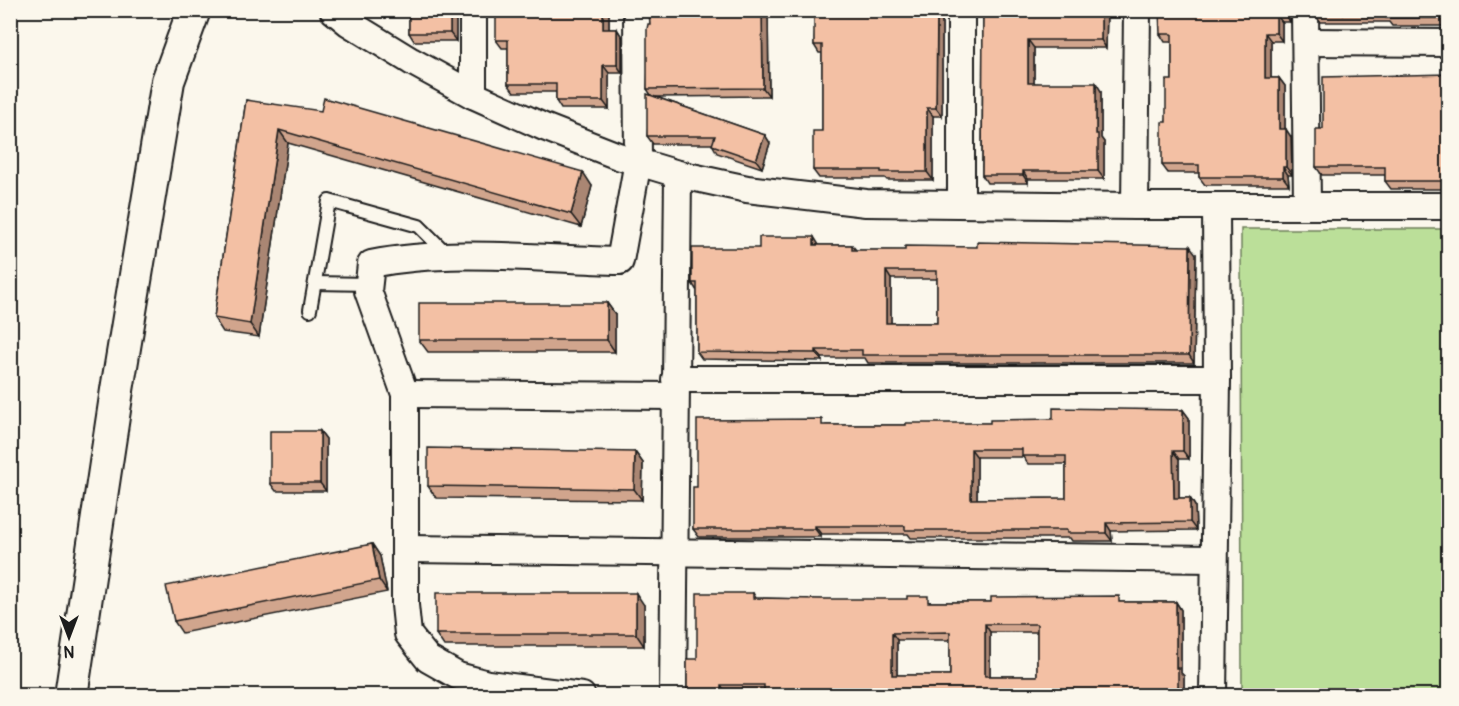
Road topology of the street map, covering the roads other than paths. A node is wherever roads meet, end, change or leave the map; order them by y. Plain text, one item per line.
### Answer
1 (194, 10) edge
2 (333, 10) edge
3 (473, 10) edge
4 (637, 10) edge
5 (961, 10) edge
6 (1137, 10) edge
7 (1305, 10) edge
8 (1306, 42) junction
9 (1449, 43) edge
10 (473, 95) junction
11 (638, 161) junction
12 (678, 174) junction
13 (961, 204) junction
14 (1135, 206) junction
15 (1216, 206) junction
16 (1307, 206) junction
17 (1449, 207) edge
18 (448, 255) junction
19 (315, 283) junction
20 (369, 284) junction
21 (310, 310) dead end
22 (1217, 380) junction
23 (675, 387) junction
24 (405, 394) junction
25 (406, 549) junction
26 (674, 552) junction
27 (1214, 559) junction
28 (71, 696) edge
29 (582, 696) edge
30 (674, 696) edge
31 (1213, 696) edge

1 - 28 street
2 - 10 street
3 - 10 street
4 - 11 street
5 - 13 street
6 - 14 street
7 - 8 street
8 - 9 street
8 - 16 street
10 - 11 street
11 - 12 street
11 - 18 street
12 - 13 street
12 - 23 street
13 - 14 street
14 - 15 street
15 - 16 street
15 - 22 street
16 - 17 street
18 - 19 lane
18 - 20 street
19 - 20 lane
19 - 21 lane
20 - 24 street
22 - 23 street
22 - 27 street
23 - 24 street
23 - 26 street
24 - 25 street
25 - 26 street
25 - 29 street
26 - 27 street
26 - 30 street
27 - 31 street

